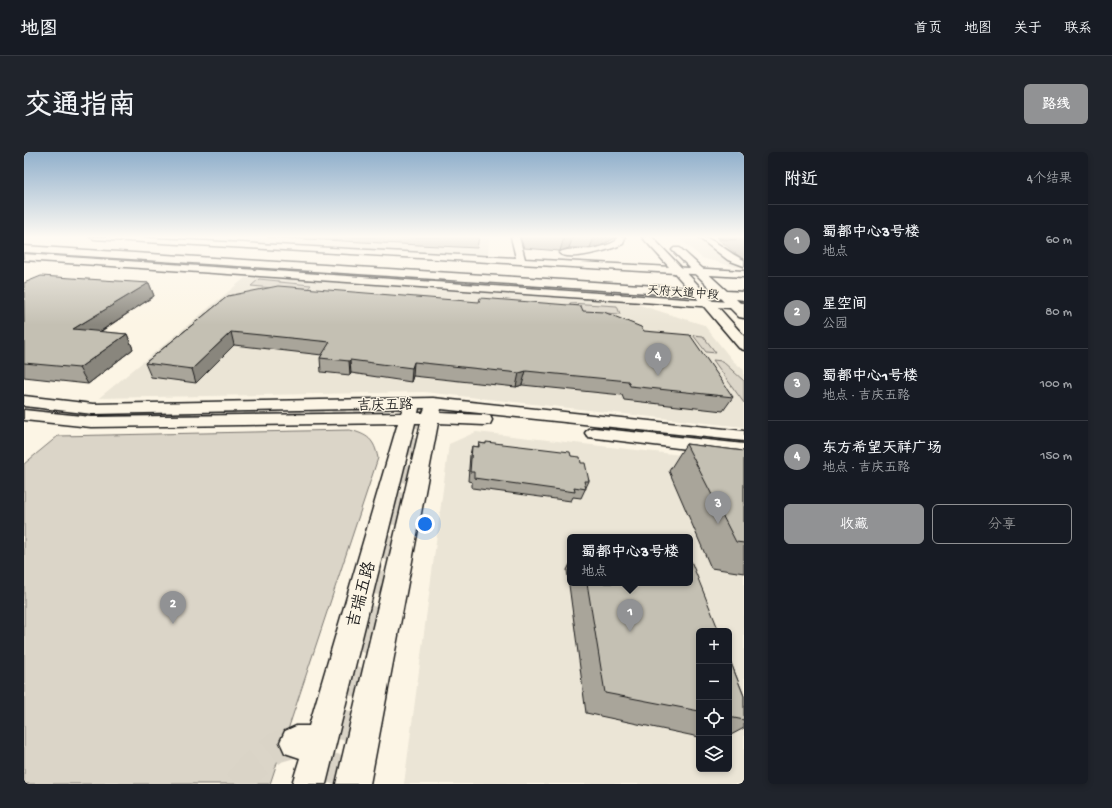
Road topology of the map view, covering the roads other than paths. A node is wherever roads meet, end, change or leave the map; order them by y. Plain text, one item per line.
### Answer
1 (214, 266) edge
2 (306, 266) edge
3 (453, 266) edge
4 (608, 266) edge
5 (676, 266) edge
6 (695, 266) edge
7 (680, 271) junction
8 (701, 272) junction
9 (744, 274) edge
10 (688, 281) junction
11 (712, 282) junction
12 (744, 284) edge
13 (698, 293) junction
14 (726, 295) junction
15 (708, 304) junction
16 (742, 305) edge
17 (744, 345) edge
18 (24, 402) edge
19 (421, 411) junction
20 (24, 415) edge
21 (744, 436) edge
22 (744, 450) edge
23 (309, 784) edge
24 (353, 784) edge

1 - 15 street
2 - 13 main road, 天府大道中段
3 - 10 main road, 天府大道中段
4 - 7 street
5 - 7 main road
6 - 8 main road
7 - 8 street
7 - 10 main road
8 - 9 street
8 - 11 main road
10 - 11 main road, 天府大道中段
10 - 13 main road
11 - 12 main road, 天府大道中段
11 - 14 main road
13 - 14 main road, 天府大道中段
13 - 15 main road
14 - 16 main road
15 - 16 street
15 - 17 main road
18 - 19 street, 吉庆五路
19 - 20 street, 吉庆五路
19 - 21 street, 吉庆五路
19 - 22 street, 吉庆五路
19 - 23 street, 吉瑞五路
19 - 24 street, 吉瑞五路

